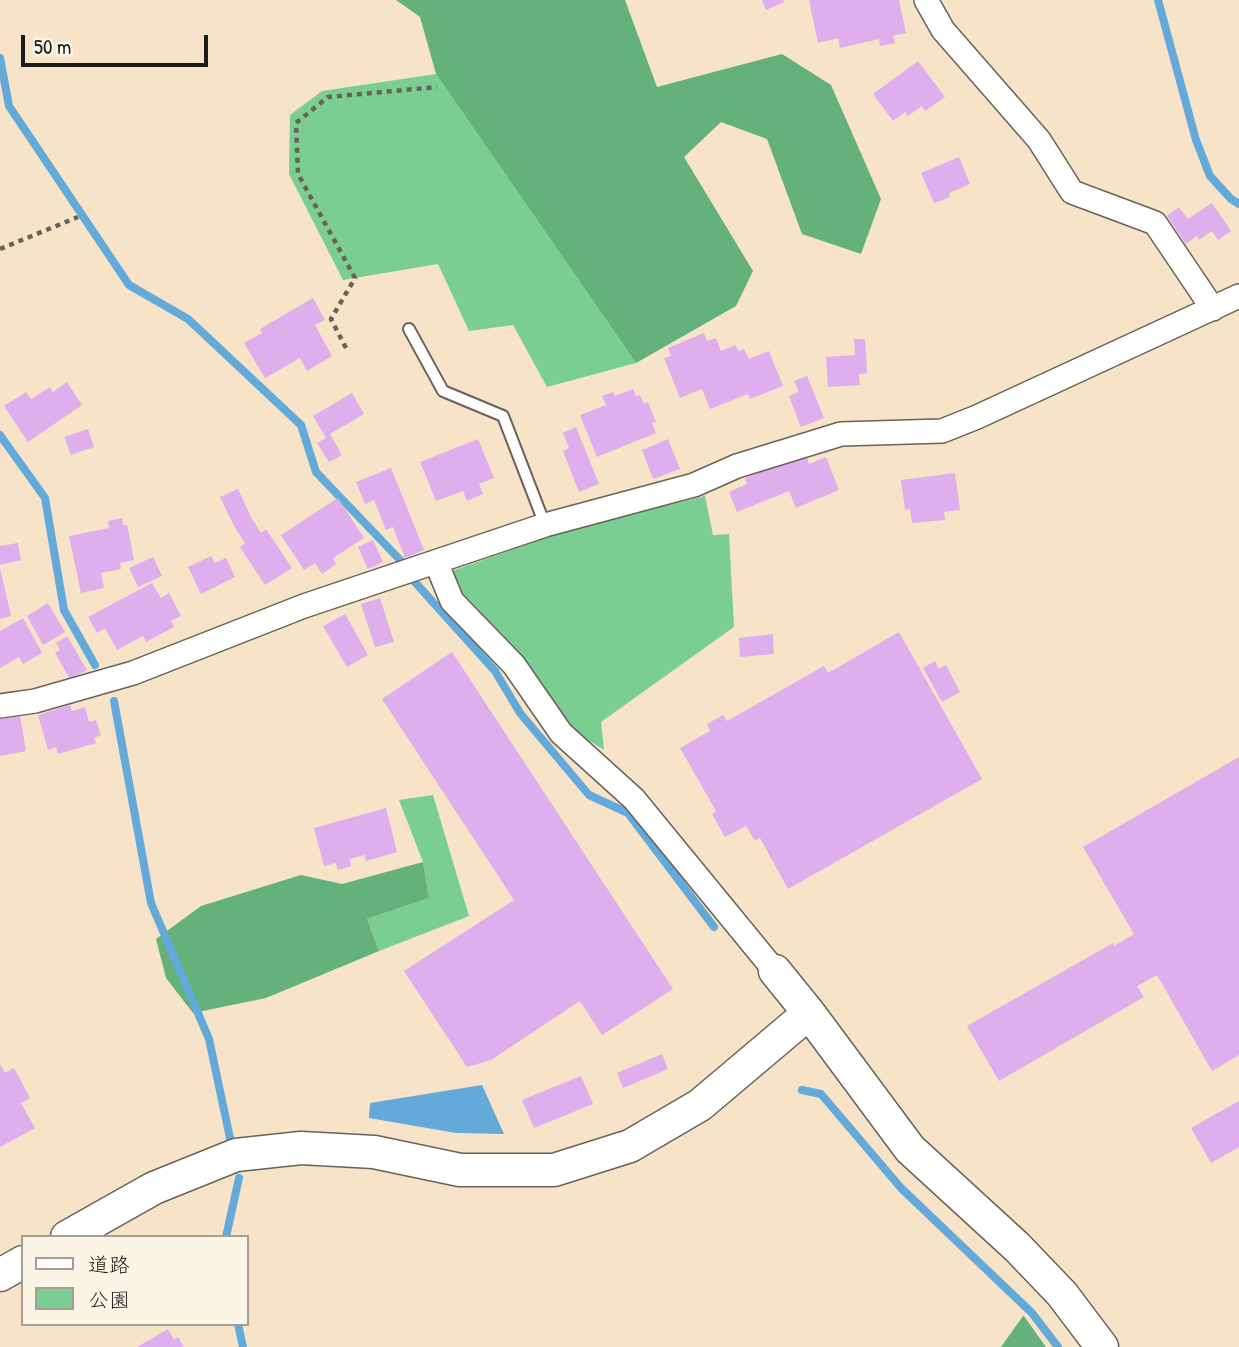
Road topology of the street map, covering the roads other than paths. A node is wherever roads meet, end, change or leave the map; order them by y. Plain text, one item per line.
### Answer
1 (926, 0) edge
2 (1239, 296) edge
3 (1213, 309) junction
4 (409, 329) dead end
5 (545, 525) junction
6 (436, 562) junction
7 (0, 706) edge
8 (775, 971) joint
9 (809, 1013) junction
10 (71, 1235) edge
11 (21, 1263) edge
12 (0, 1275) edge
13 (1102, 1347) edge

1 - 3 street
2 - 3 street
3 - 5 street
4 - 5 lane
5 - 6 street
6 - 7 street
6 - 8 street
8 - 9 street
9 - 10 street
9 - 13 street
11 - 12 street

